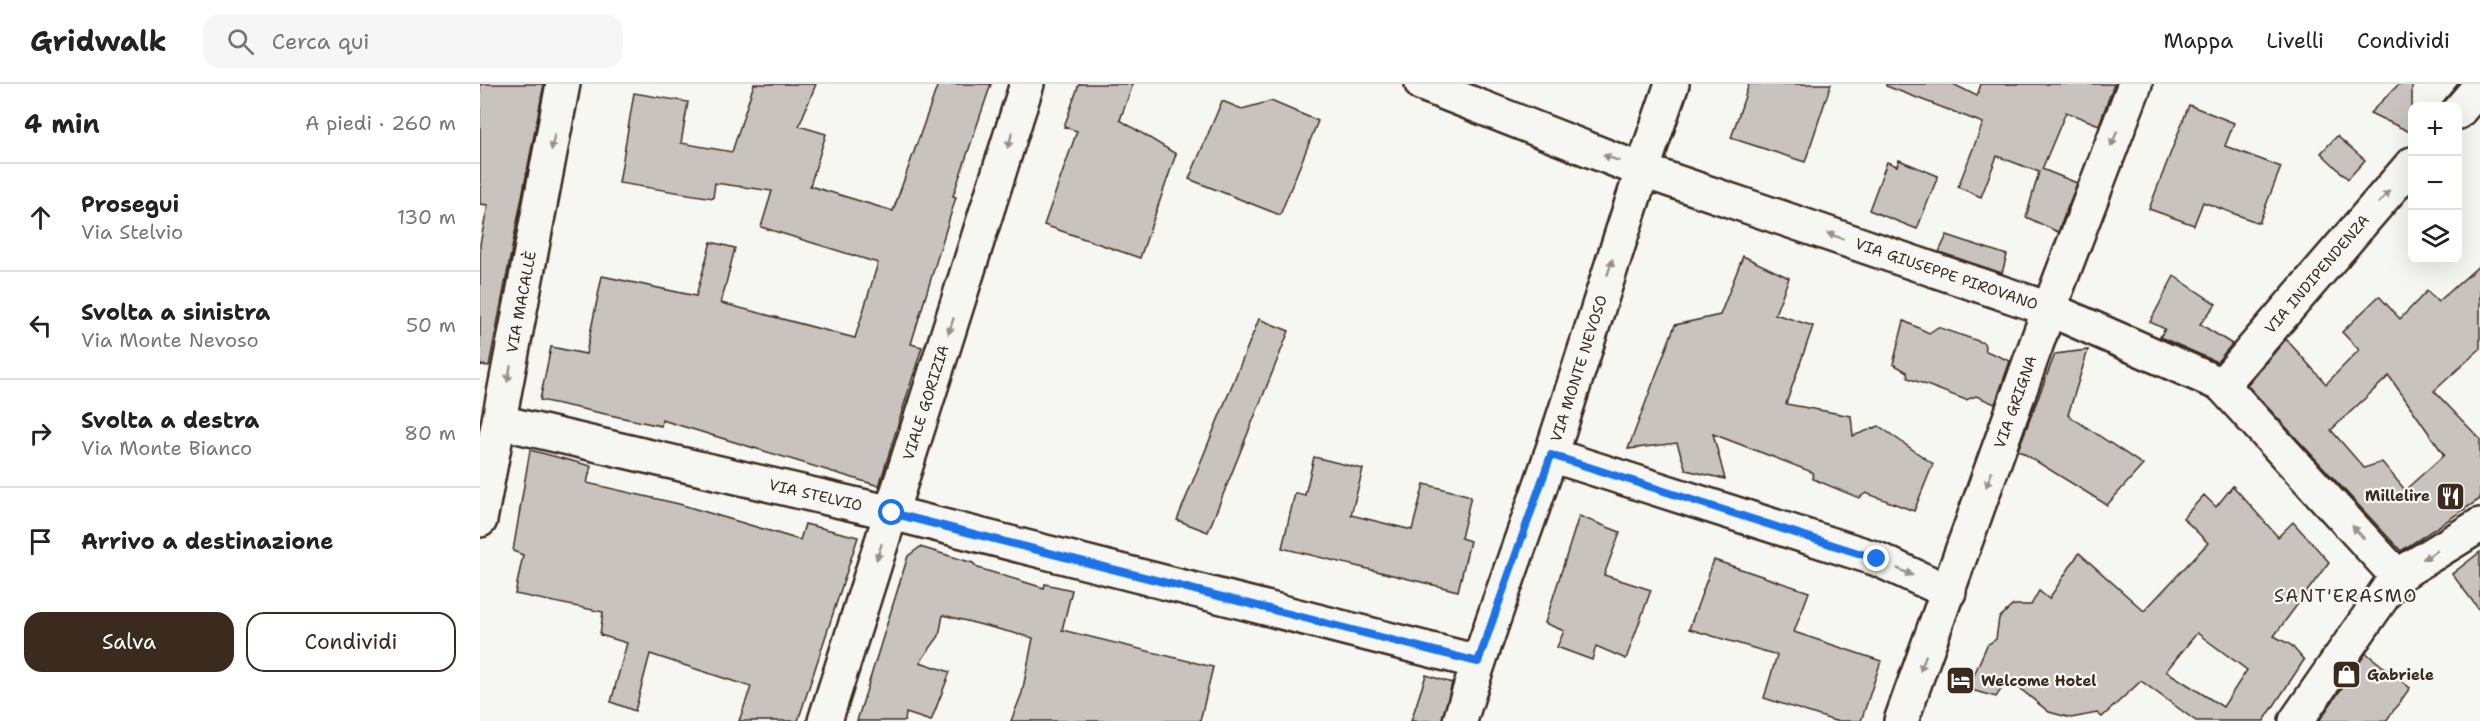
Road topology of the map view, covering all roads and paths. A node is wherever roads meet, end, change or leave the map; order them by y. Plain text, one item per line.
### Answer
1 (563, 84) edge
2 (1027, 84) edge
3 (1422, 84) edge
4 (1672, 84) edge
5 (2135, 84) edge
6 (2480, 86) edge
7 (2462, 106) edge
8 (2408, 169) edge
9 (1641, 170) junction
10 (2049, 309) junction
11 (2222, 385) junction
12 (500, 422) junction
13 (1551, 455) junction
14 (892, 513) junction
15 (480, 520) edge
16 (2480, 525) edge
17 (2397, 576) junction
18 (1949, 592) junction
19 (1478, 662) junction
20 (825, 721) edge
21 (1460, 721) edge
22 (1901, 721) edge
23 (2296, 721) edge

1 -> 12 street, VIA MACALLÈ
2 -> 14 street, VIALE GORIZIA
9 -> 3 street, VIA GIUSEPPE PIROVANO
4 - 9 street, VIA MONTE NEVOSO
5 -> 10 street, VIA GRIGNA
6 - 7 street
11 -> 8 street, VIA INDIPENDENZA
10 -> 9 street, VIA GIUSEPPE PIROVANO
13 -> 9 street, VIA MONTE NEVOSO
10 - 11 street, VIA GIUSEPPE PIROVANO
10 -> 18 street, VIA GRIGNA
17 -> 11 street, VIA GIUSEPPE PIROVANO
12 - 14 street, VIA STELVIO
12 - 15 street, VIA MACALLÈ
13 -> 18 street
13 - 19 street, VIA MONTE NEVOSO
14 - 19 street, VIA STELVIO
14 -> 20 street, VIALE GORIZIA
16 -> 17 street
17 - 23 street
18 -> 22 street, VIA GRIGNA
19 - 21 street, VIA MONTE NEVOSO

